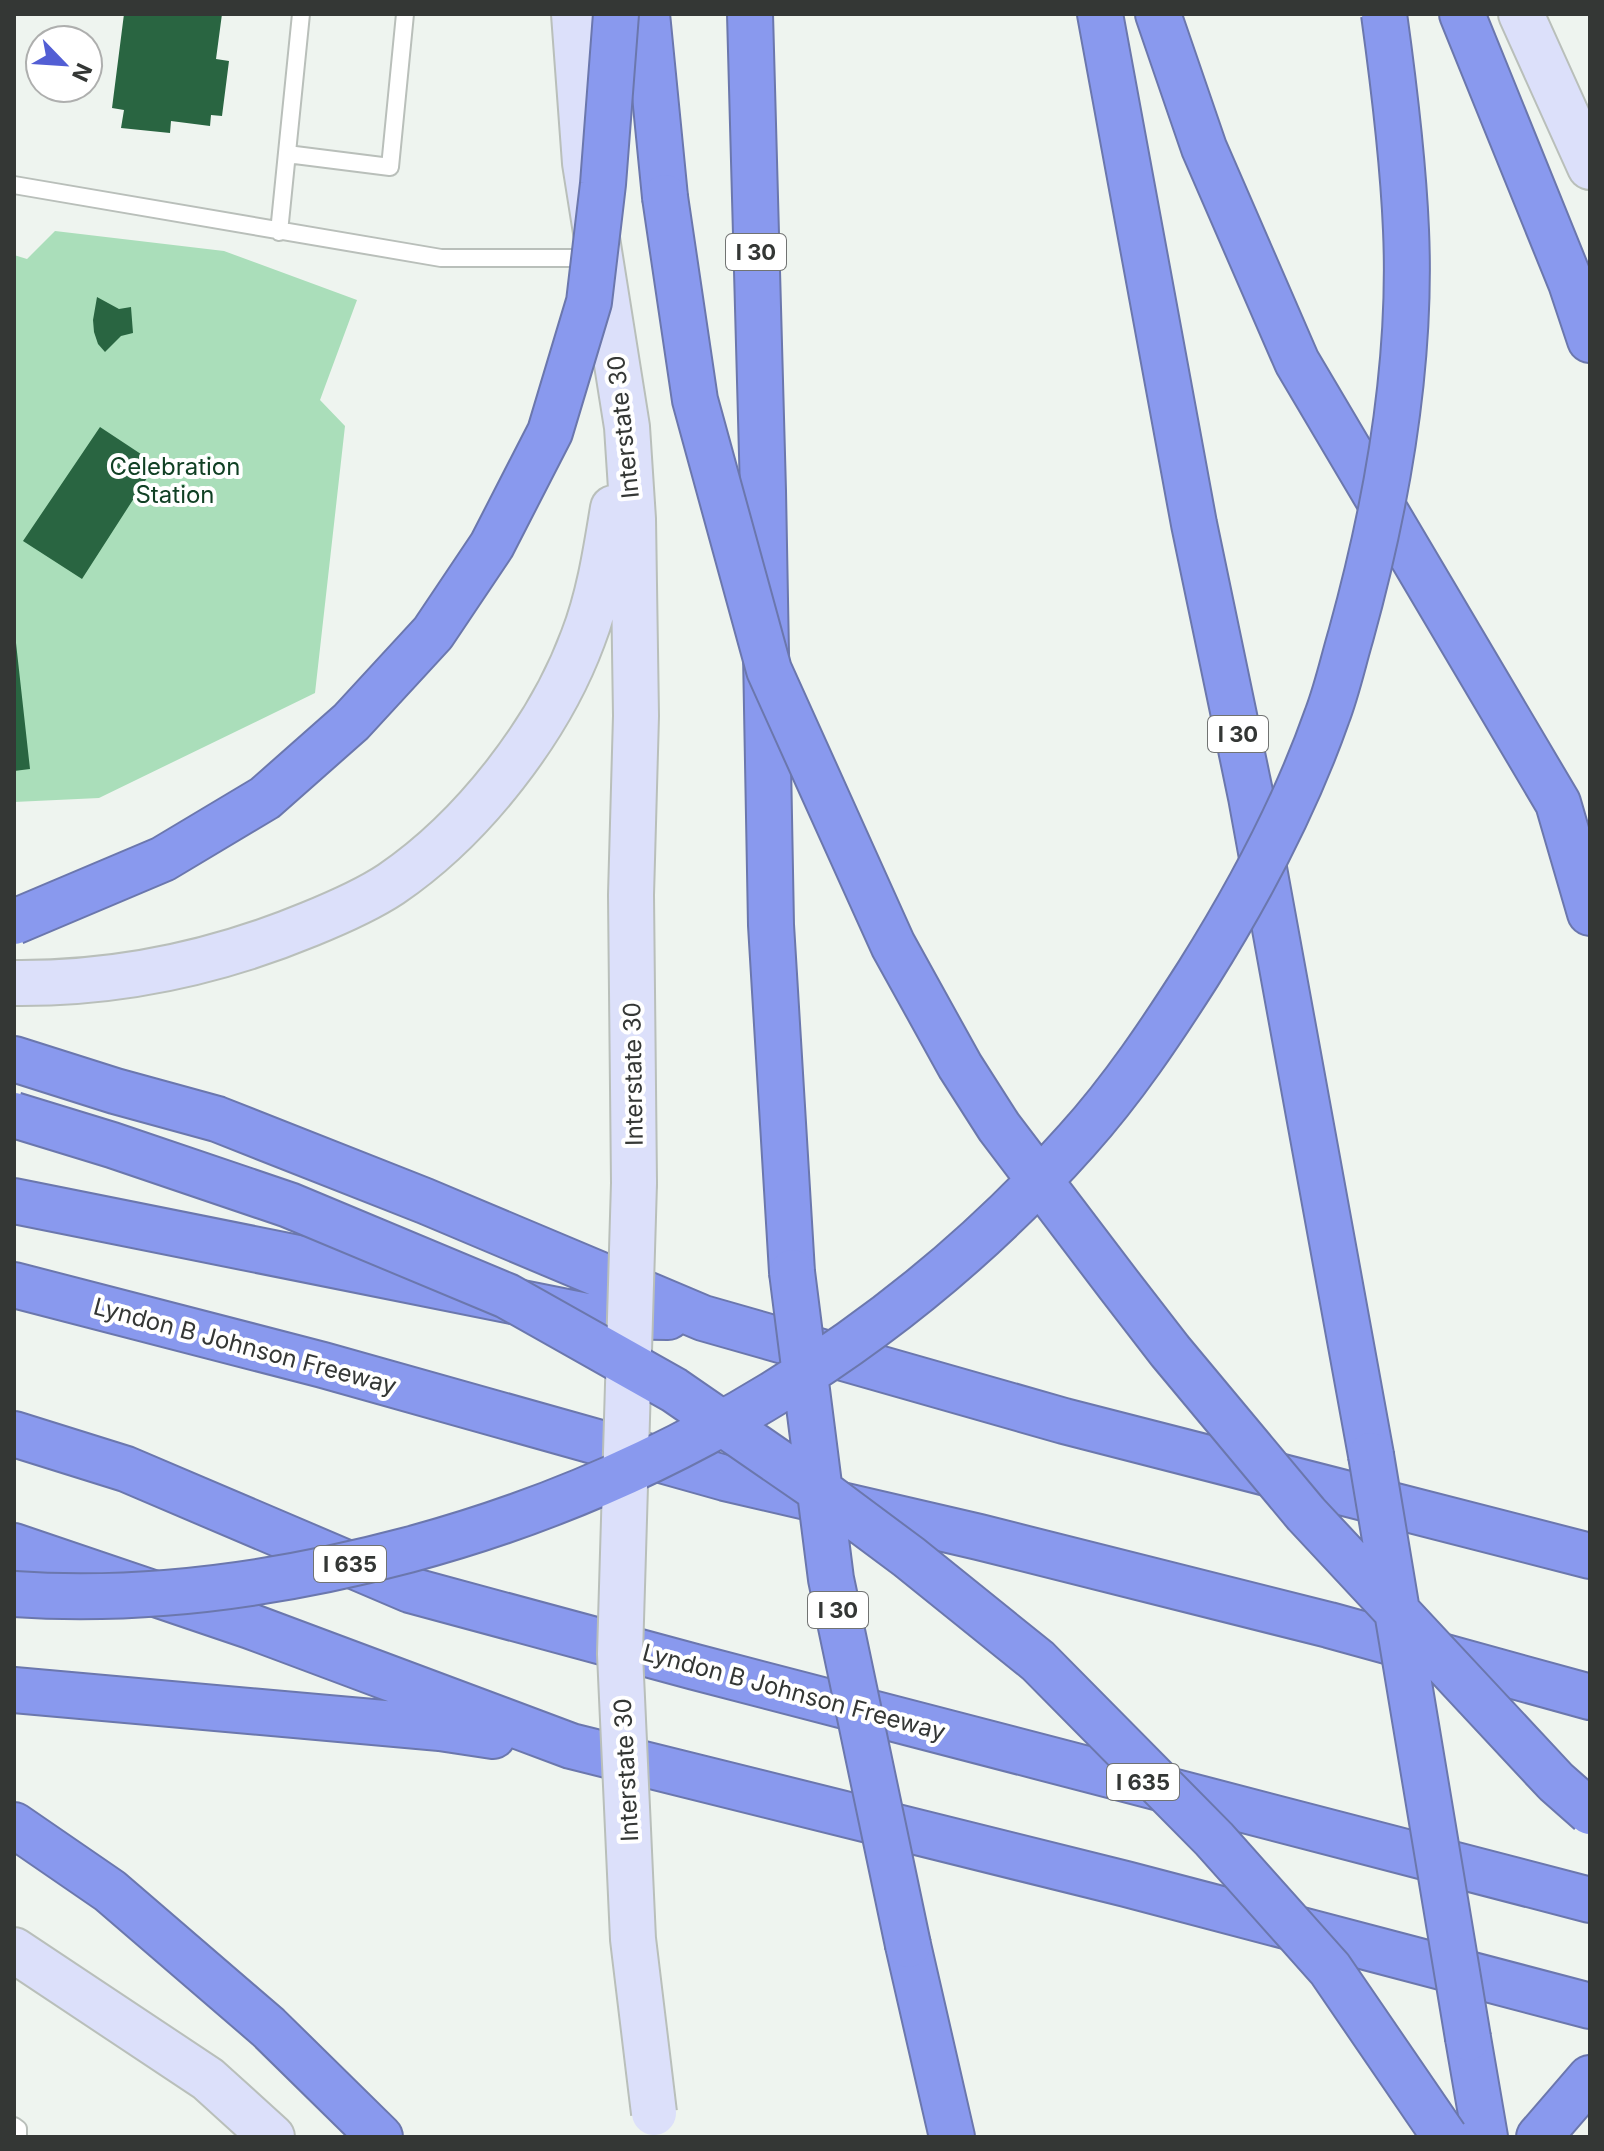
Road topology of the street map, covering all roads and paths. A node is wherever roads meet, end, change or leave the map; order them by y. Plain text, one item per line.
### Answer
1 (301, 14) edge
2 (405, 14) edge
3 (574, 14) edge
4 (616, 14) edge
5 (647, 14) edge
6 (750, 14) edge
7 (1100, 14) edge
8 (1158, 14) edge
9 (1384, 14) edge
10 (1462, 14) edge
11 (1521, 14) edge
12 (287, 154) junction
13 (1590, 167) edge
14 (14, 185) edge
15 (279, 232) junction
16 (600, 258) junction
17 (1590, 340) edge
18 (627, 427) junction
19 (1590, 913) edge
20 (14, 922) edge
21 (14, 983) edge
22 (14, 1059) edge
23 (14, 1115) edge
24 (14, 1201) edge
25 (14, 1285) edge
26 (703, 1318) junction
27 (14, 1434) edge
28 (14, 1546) edge
29 (1590, 1556) edge
30 (14, 1594) edge
31 (14, 1690) edge
32 (1590, 1697) edge
33 (571, 1746) junction
34 (1590, 1812) edge
35 (14, 1825) edge
36 (1590, 1900) edge
37 (14, 1950) edge
38 (1590, 2006) edge
39 (1590, 2078) edge
40 (656, 2125) edge
41 (14, 2126) edge
42 (18, 2137) edge
43 (272, 2137) edge
44 (380, 2137) edge
45 (952, 2137) edge
46 (1445, 2137) edge
47 (1485, 2137) edge
48 (1539, 2137) edge

1 - 12 lane
2 - 12 lane
3 - 16 main road, Interstate 30
4 - 20 highway, bridge
5 - 34 highway, bridge
6 - 45 highway, I 30, bridge
7 - 47 highway, I 30, bridge
8 - 19 highway
9 - 30 highway, bridge
10 - 17 highway
11 - 13 main road
12 - 15 lane
14 - 15 lane
15 - 16 lane
16 - 18 main road, Interstate 30
18 - 21 main road
18 - 40 main road, Interstate 30, bridge
22 - 26 highway
23 - 46 highway, bridge
24 - 26 highway
25 - 32 highway, Lyndon B Johnson Freeway
26 - 29 highway
27 - 36 highway, Lyndon B Johnson Freeway / I 635
28 - 33 highway
31 - 33 highway
33 - 38 highway
35 - 44 highway
37 - 43 main road
39 - 48 highway
41 - 42 lane

